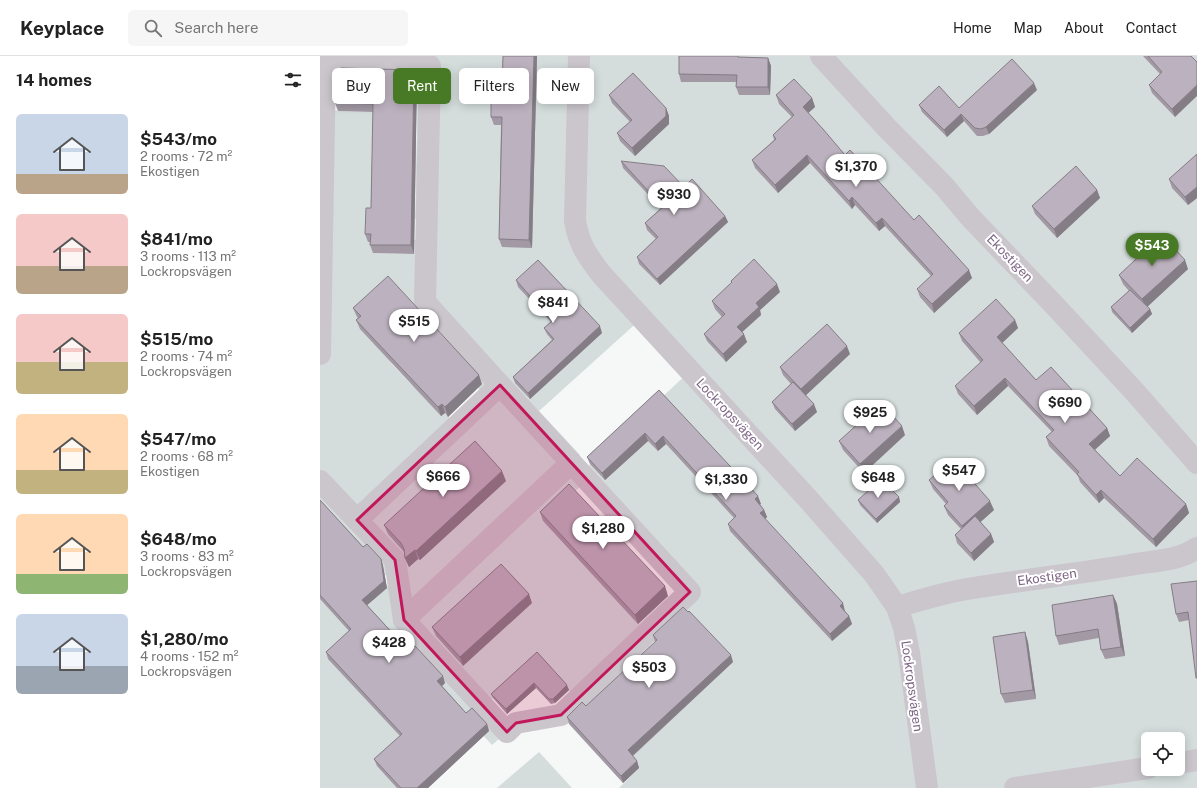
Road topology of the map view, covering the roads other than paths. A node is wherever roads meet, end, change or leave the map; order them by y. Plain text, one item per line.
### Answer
1 (579, 56) edge
2 (821, 56) edge
3 (325, 59) edge
4 (320, 354) edge
5 (500, 385) junction
6 (571, 463) junction
7 (1197, 463) edge
8 (320, 481) edge
9 (357, 520) junction
10 (1197, 548) edge
11 (897, 607) junction
12 (404, 620) junction
13 (1197, 760) edge
14 (1185, 762) edge
15 (1141, 769) edge
16 (927, 788) edge
17 (1014, 788) edge

1 - 11 street, Lockropsvägen
2 - 7 street, Ekostigen
3 - 4 street
3 - 5 street
5 - 6 street
5 - 9 street
6 - 12 street
6 - 12 street
8 - 9 street
9 - 12 street
10 - 11 street, Ekostigen
11 - 16 street, Lockropsvägen
13 - 14 street
15 - 17 street

